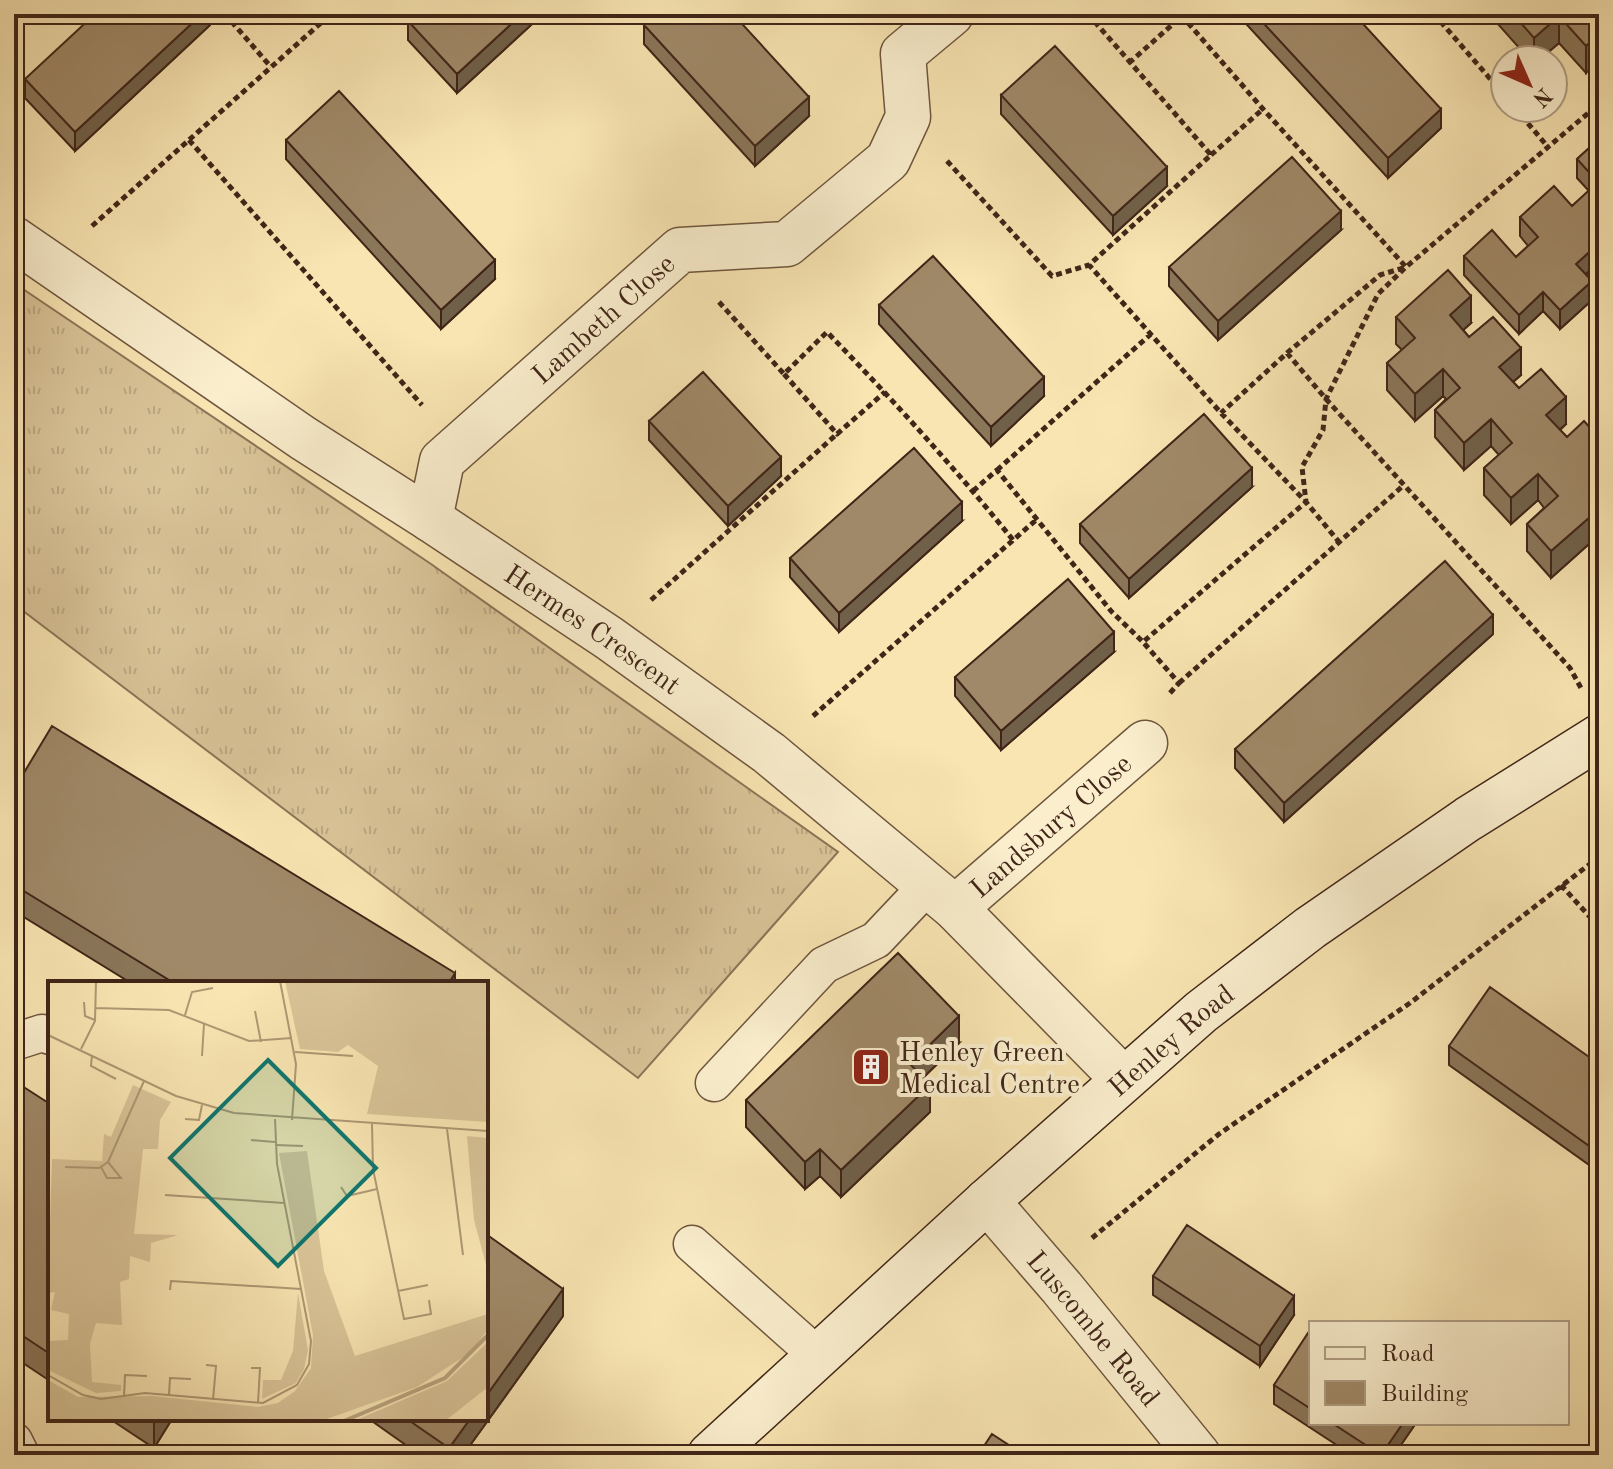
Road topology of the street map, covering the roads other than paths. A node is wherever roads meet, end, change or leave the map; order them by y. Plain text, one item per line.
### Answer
1 (951, 14) edge
2 (14, 239) edge
3 (430, 519) junction
4 (1599, 737) edge
5 (1145, 743) road end
6 (941, 896) junction
7 (48, 1035) edge
8 (14, 1042) edge
9 (1123, 1079) junction
10 (714, 1083) dead end
11 (987, 1201) junction
12 (692, 1244) dead end
13 (818, 1356) junction
14 (14, 1441) edge
15 (21, 1455) edge
16 (710, 1455) edge
17 (1198, 1455) edge

1 - 3 street, Lambeth Close
2 - 3 street, Hermes Crescent
3 - 6 street, Hermes Crescent
4 - 9 street, Henley Road
5 - 6 street, Landsbury Close
6 - 9 street, Hermes Crescent
6 - 10 lane
7 - 8 lane
9 - 11 street, Henley Road
11 - 13 street, Henley Road
11 - 17 street, Luscombe Road
12 - 13 lane
13 - 16 street, Henley Road
14 - 15 lane

